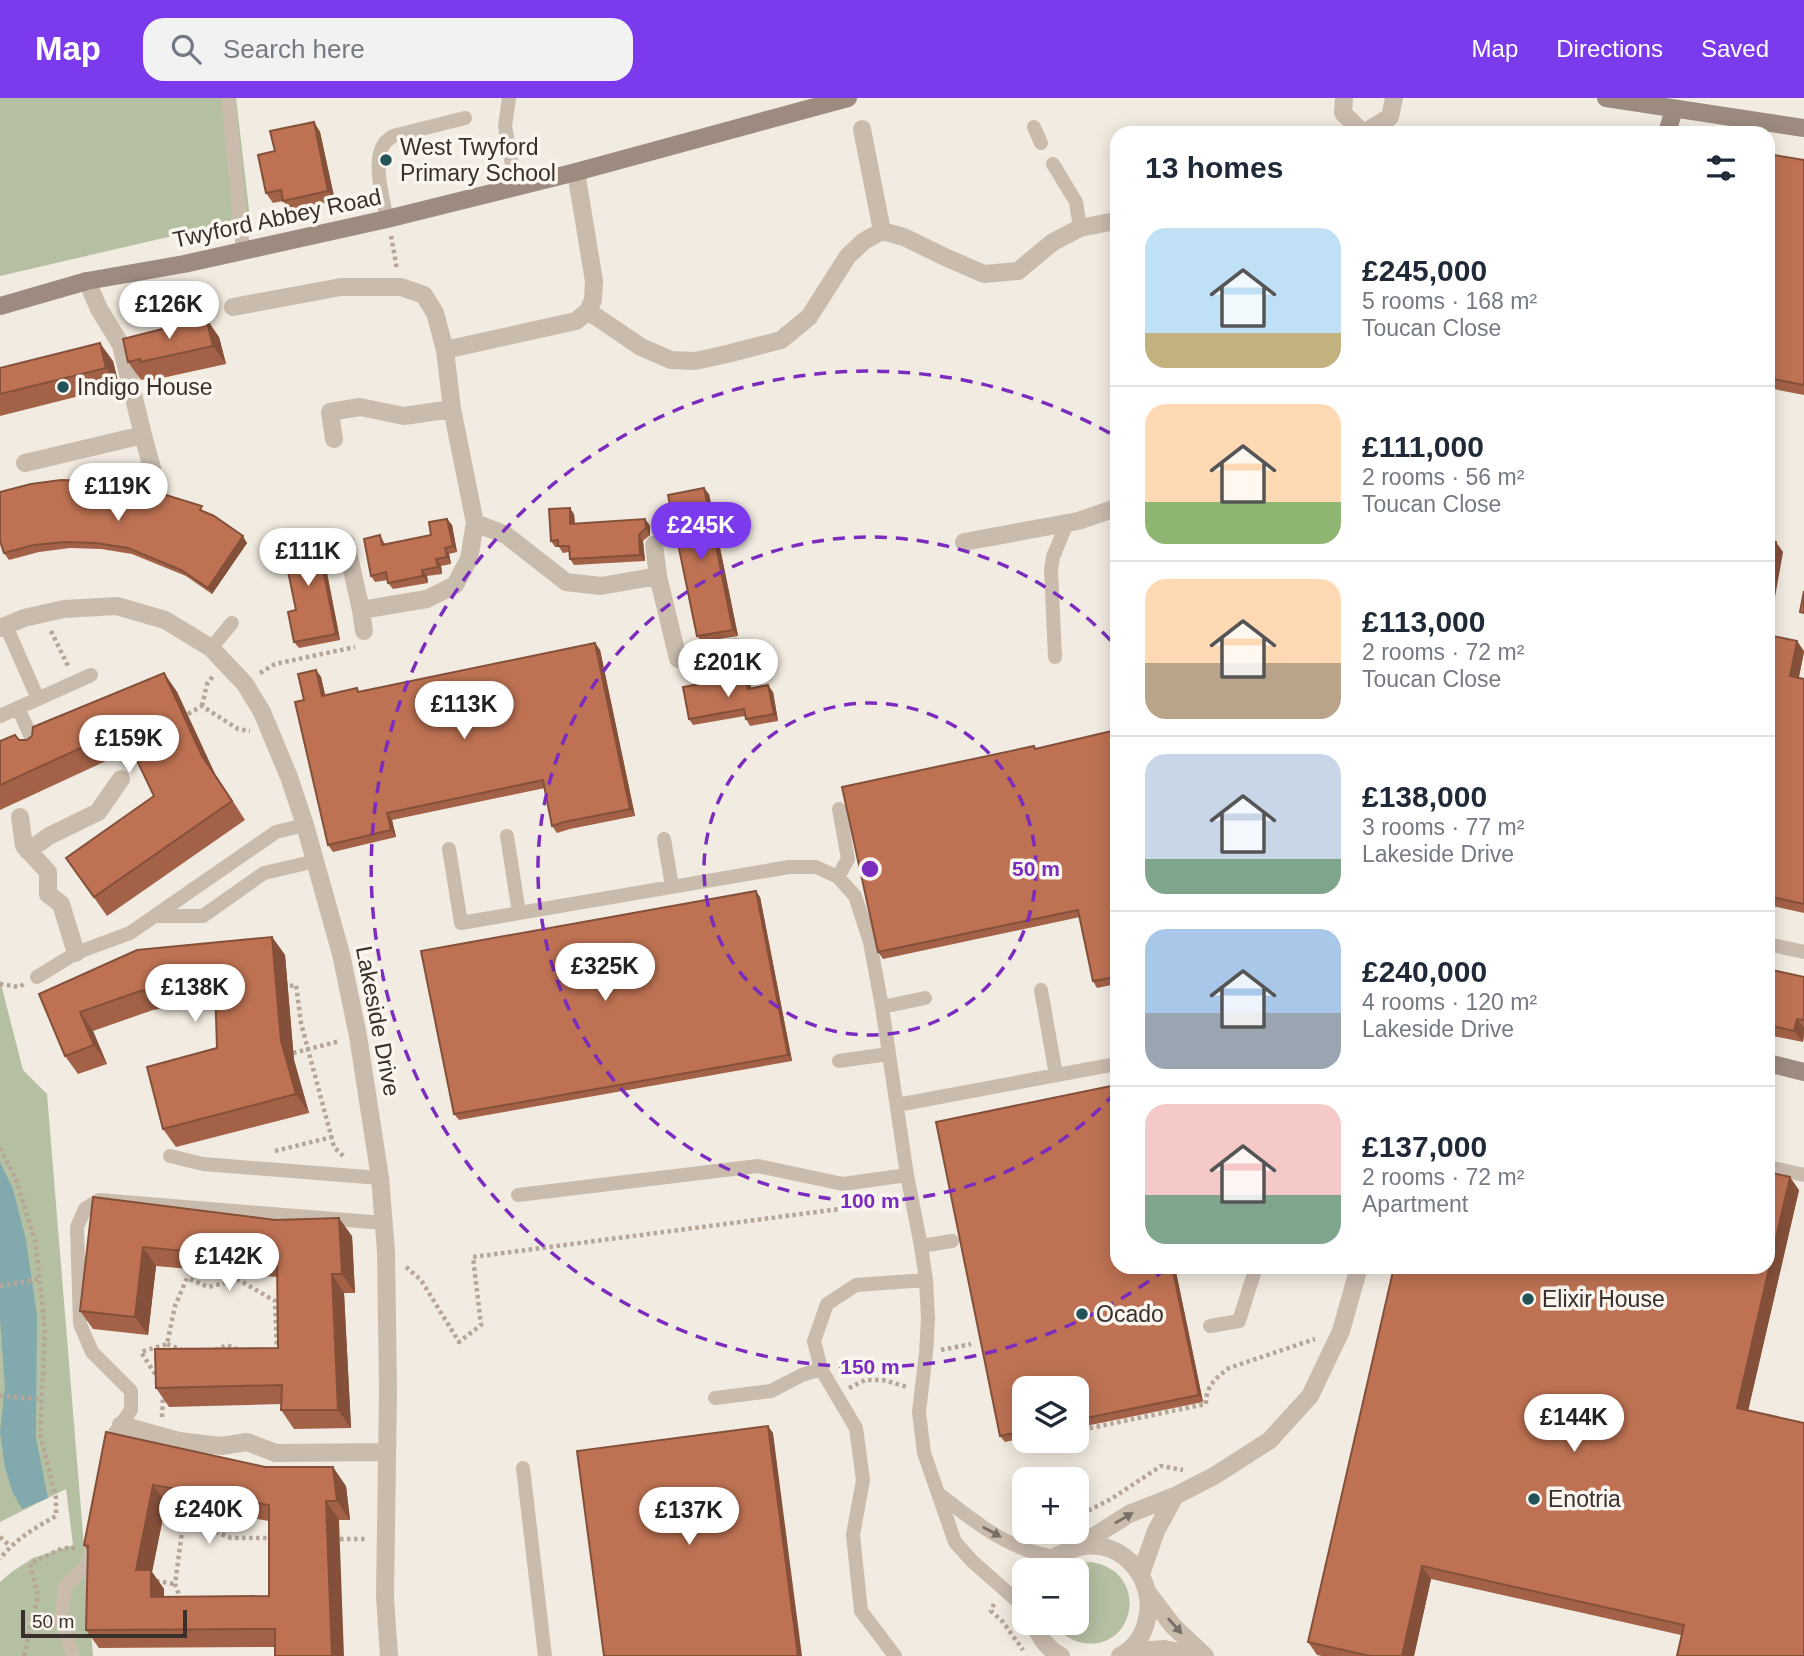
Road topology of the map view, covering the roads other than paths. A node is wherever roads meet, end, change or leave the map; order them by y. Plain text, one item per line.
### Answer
1 (228, 98) edge
2 (509, 98) edge
3 (848, 98) edge
4 (1344, 98) edge
5 (1394, 98) edge
6 (1606, 98) edge
7 (793, 105) edge
8 (1674, 109) junction
9 (465, 118) dead end
10 (1357, 126) edge
11 (1375, 126) edge
12 (1669, 126) edge
13 (1034, 127) dead end
14 (862, 128) dead end
15 (1804, 128) edge
16 (1041, 143) dead end
17 (1053, 164) dead end
18 (576, 172) junction
19 (516, 187) junction
20 (387, 219) junction
21 (1110, 222) edge
22 (1080, 228) junction
23 (883, 231) junction
24 (243, 250) junction
25 (86, 281) junction
26 (0, 306) edge
27 (233, 307) dead end
28 (588, 311) junction
29 (445, 350) junction
30 (452, 409) junction
31 (143, 435) junction
32 (334, 439) dead end
33 (25, 463) dead end
34 (152, 468) dead end
35 (1110, 510) edge
36 (475, 523) junction
37 (1067, 523) junction
38 (964, 541) dead end
39 (346, 543) dead end
40 (654, 545) dead end
41 (658, 576) junction
42 (361, 610) junction
43 (232, 623) dead end
44 (3, 627) edge
45 (364, 631) road end
46 (211, 648) junction
47 (735, 648) dead end
48 (1055, 657) dead end
49 (91, 675) dead end
50 (38, 699) junction
51 (18, 708) junction
52 (0, 716) edge
53 (37, 750) edge
54 (121, 779) dead end
55 (839, 809) dead end
56 (20, 817) dead end
57 (305, 825) junction
58 (507, 836) dead end
59 (663, 839) dead end
60 (449, 849) dead end
61 (28, 851) junction
62 (316, 861) junction
63 (234, 862) junction
64 (838, 877) junction
65 (249, 884) junction
66 (672, 886) junction
67 (519, 913) junction
68 (156, 916) junction
69 (1775, 945) edge
70 (1804, 951) edge
71 (76, 953) junction
72 (37, 978) dead end
73 (1041, 990) dead end
74 (925, 999) dead end
75 (882, 1007) junction
76 (888, 1054) junction
77 (839, 1060) dead end
78 (1110, 1065) edge
79 (1775, 1065) edge
80 (1804, 1072) edge
81 (1056, 1075) junction
82 (897, 1105) junction
83 (170, 1156) edge
84 (1775, 1169) edge
85 (380, 1171) junction
86 (907, 1175) junction
87 (1804, 1175) edge
88 (518, 1195) dead end
89 (384, 1223) junction
90 (952, 1241) dead end
91 (921, 1246) junction
92 (1254, 1274) edge
93 (1357, 1274) edge
94 (926, 1280) junction
95 (1210, 1326) dead end
96 (821, 1369) junction
97 (715, 1398) dead end
98 (121, 1425) junction
99 (386, 1452) junction
100 (107, 1462) edge
101 (523, 1468) dead end
102 (937, 1493) junction
103 (1175, 1496) junction
104 (95, 1524) edge
105 (1077, 1547) junction
106 (1039, 1558) edge
107 (1057, 1558) edge
108 (1141, 1574) junction
109 (1148, 1593) junction
110 (1012, 1596) edge
111 (1039, 1635) edge
112 (1123, 1654) edge
113 (1056, 1655) edge
114 (73, 1656) edge
115 (389, 1656) edge
116 (545, 1656) edge
117 (895, 1656) edge
118 (1197, 1656) edge
119 (1205, 1656) edge

1 - 24 lane
2 - 19 lane
3 - 7 street, Twyford Abbey Road
4 - 10 street
5 - 11 street
6 - 8 street
7 - 18 street, Twyford Abbey Road
8 - 12 street
8 - 15 street
9 - 20 lane
13 - 16 lane
14 - 23 street
17 - 22 lane
18 - 19 street, Twyford Abbey Road
18 - 28 street
19 - 20 street, Twyford Abbey Road
20 - 24 street, Twyford Abbey Road
21 - 22 street
22 - 23 street
23 - 28 street
24 - 25 street, Twyford Abbey Road
25 - 26 street, Twyford Abbey Road
25 - 31 street
27 - 29 street
28 - 29 street
29 - 30 street
30 - 32 street
30 - 36 street
31 - 33 street
31 - 34 street
35 - 37 street
36 - 41 street
36 - 42 street
37 - 38 street
37 - 48 lane
39 - 42 street
40 - 41 street
41 - 47 street
42 - 45 street
43 - 46 lane
44 - 46 street, Lakeside Drive
44 - 50 lane
46 - 57 street, Lakeside Drive
49 - 50 lane
50 - 51 lane
51 - 52 lane
51 - 53 lane
54 - 61 street
55 - 64 lane
56 - 61 street
57 - 62 street, Lakeside Drive
57 - 63 lane
58 - 67 lane
59 - 66 lane
60 - 67 lane
61 - 71 street
62 - 65 lane
62 - 85 street, Lakeside Drive
63 - 65 lane
63 - 68 lane
64 - 66 lane
64 - 75 lane
65 - 68 lane
66 - 67 lane
68 - 71 lane
69 - 70 lane
71 - 72 lane
73 - 81 lane
74 - 75 lane
75 - 76 lane
76 - 77 lane
76 - 82 lane
78 - 81 lane
79 - 80 street
81 - 82 lane
82 - 86 lane
83 - 85 lane
84 - 87 lane
85 - 89 street, Lakeside Drive
86 - 88 lane
86 - 91 lane
89 - 98 lane
89 - 99 street, Lakeside Drive
90 - 91 lane
91 - 94 lane
92 - 95 lane
93 - 103 street
94 - 96 lane
94 - 102 lane
96 - 97 lane
96 - 117 lane
98 - 99 street
98 - 100 lane
99 - 115 street, Lakeside Drive
101 - 116 lane
102 -> 106 lane
102 - 110 lane
105 -> 103 street
103 - 108 street
104 - 114 lane
105 - 107 street
105 - 108 street
108 - 109 street
109 - 112 street
109 -> 119 street
111 - 113 street
112 - 118 street

